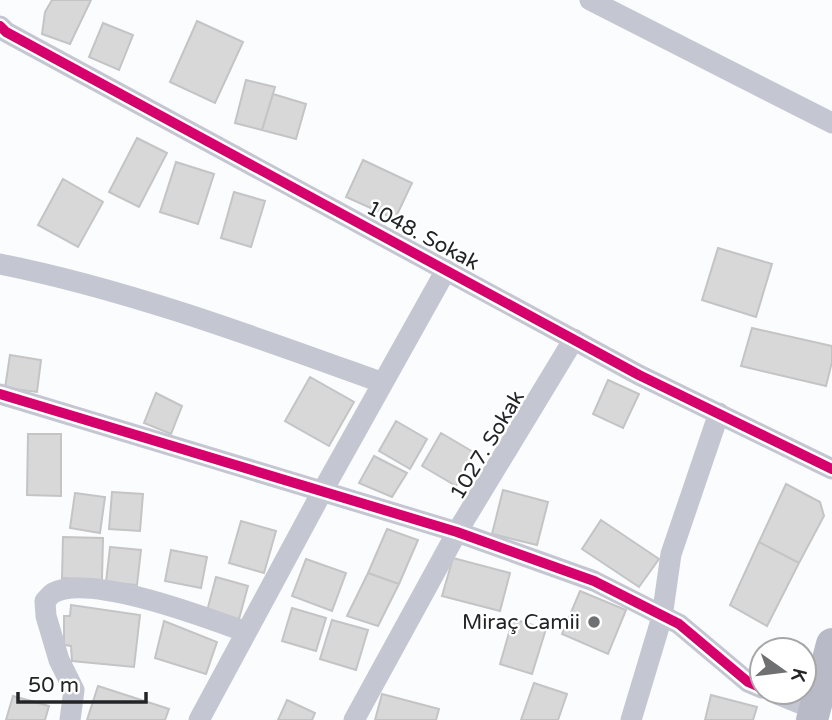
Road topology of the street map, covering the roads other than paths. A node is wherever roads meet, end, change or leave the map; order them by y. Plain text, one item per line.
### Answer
1 (590, 0) edge
2 (0, 26) edge
3 (832, 123) edge
4 (0, 264) edge
5 (446, 270) junction
6 (574, 339) junction
7 (383, 383) junction
8 (0, 394) edge
9 (719, 413) junction
10 (832, 469) edge
11 (322, 492) junction
12 (457, 532) junction
13 (662, 617) junction
14 (246, 632) junction
15 (832, 644) edge
16 (748, 682) edge
17 (797, 706) edge
18 (813, 715) edge
19 (70, 720) edge
20 (199, 720) edge
21 (354, 720) edge
22 (631, 720) edge

1 - 3 street
2 - 5 street, 1048. Sokak
4 - 7 street
5 - 6 street, 1048. Sokak
5 - 7 street
6 - 9 street, 1048. Sokak
6 - 12 street, 1027. Sokak
7 - 11 street
8 - 11 street
9 - 10 street, 1048. Sokak
9 - 13 street
11 - 12 street
11 - 14 street
12 - 13 street
12 - 21 street, 1027. Sokak
13 - 16 street
13 - 22 street
14 - 19 street
14 - 20 street
15 - 18 highway
17 - 18 street

